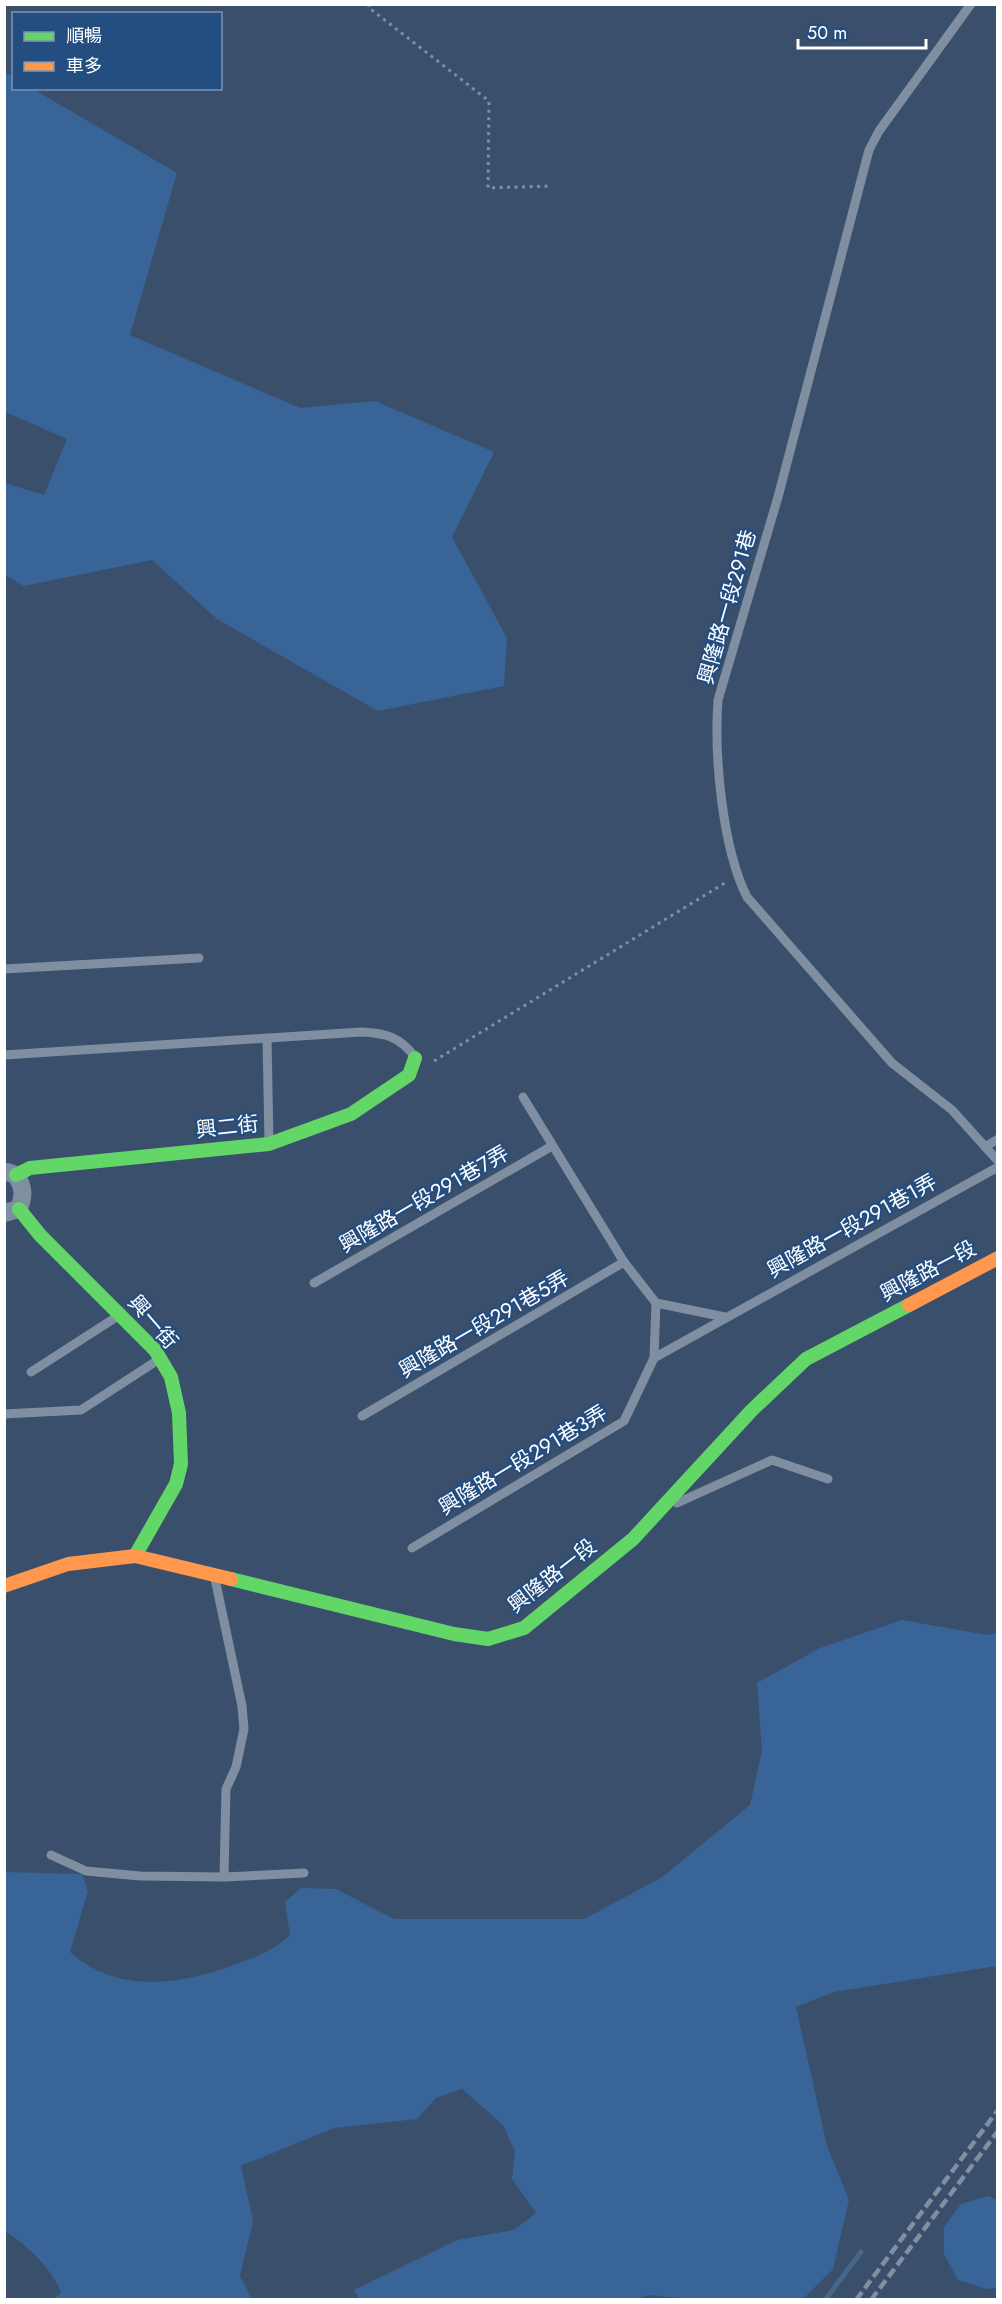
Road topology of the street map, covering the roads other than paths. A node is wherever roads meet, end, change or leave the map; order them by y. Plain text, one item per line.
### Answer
1 (971, 4) edge
2 (199, 958) dead end
3 (4, 969) edge
4 (267, 1038) junction
5 (4, 1055) edge
6 (413, 1062) joint
7 (523, 1097) dead end
8 (998, 1138) edge
9 (269, 1144) junction
10 (552, 1146) junction
11 (985, 1147) junction
12 (998, 1161) edge
13 (998, 1167) edge
14 (10, 1173) edge
15 (12, 1211) edge
16 (998, 1258) edge
17 (624, 1262) junction
18 (314, 1283) dead end
19 (656, 1303) junction
20 (120, 1315) junction
21 (725, 1317) junction
22 (160, 1358) junction
23 (654, 1358) junction
24 (32, 1372) dead end
25 (4, 1414) edge
26 (362, 1416) dead end
27 (828, 1479) dead end
28 (661, 1510) junction
29 (412, 1548) dead end
30 (135, 1556) junction
31 (214, 1576) junction
32 (4, 1586) edge
33 (51, 1855) dead end
34 (304, 1873) dead end
35 (224, 1878) junction

1 - 11 lane, 興隆路一段291巷
2 - 3 lane
4 - 5 lane
4 - 6 lane
4 - 9 lane
6 - 9 street, 興二街
7 - 10 lane
8 - 11 lane
9 - 14 street, 興二街
10 - 17 lane
10 - 18 lane, 興隆路一段291巷7弄
11 - 12 lane, 興隆路一段291巷
13 - 21 lane, 興隆路一段291巷1弄
14 - 15 street
15 - 20 street, 興一街
16 - 28 street, 興隆路一段
17 - 19 lane
17 - 26 lane, 興隆路一段291巷5弄
19 - 21 lane
19 - 23 lane
20 - 22 street, 興一街
20 - 24 lane
21 - 23 lane, 興隆路一段291巷1弄
22 - 25 lane
22 - 30 street, 興一街
23 - 29 lane, 興隆路一段291巷3弄
27 - 28 lane
28 - 31 street, 興隆路一段
30 - 31 street, 興隆路一段
30 - 32 street, 興隆路一段
31 - 35 lane
33 - 35 lane
34 - 35 lane

